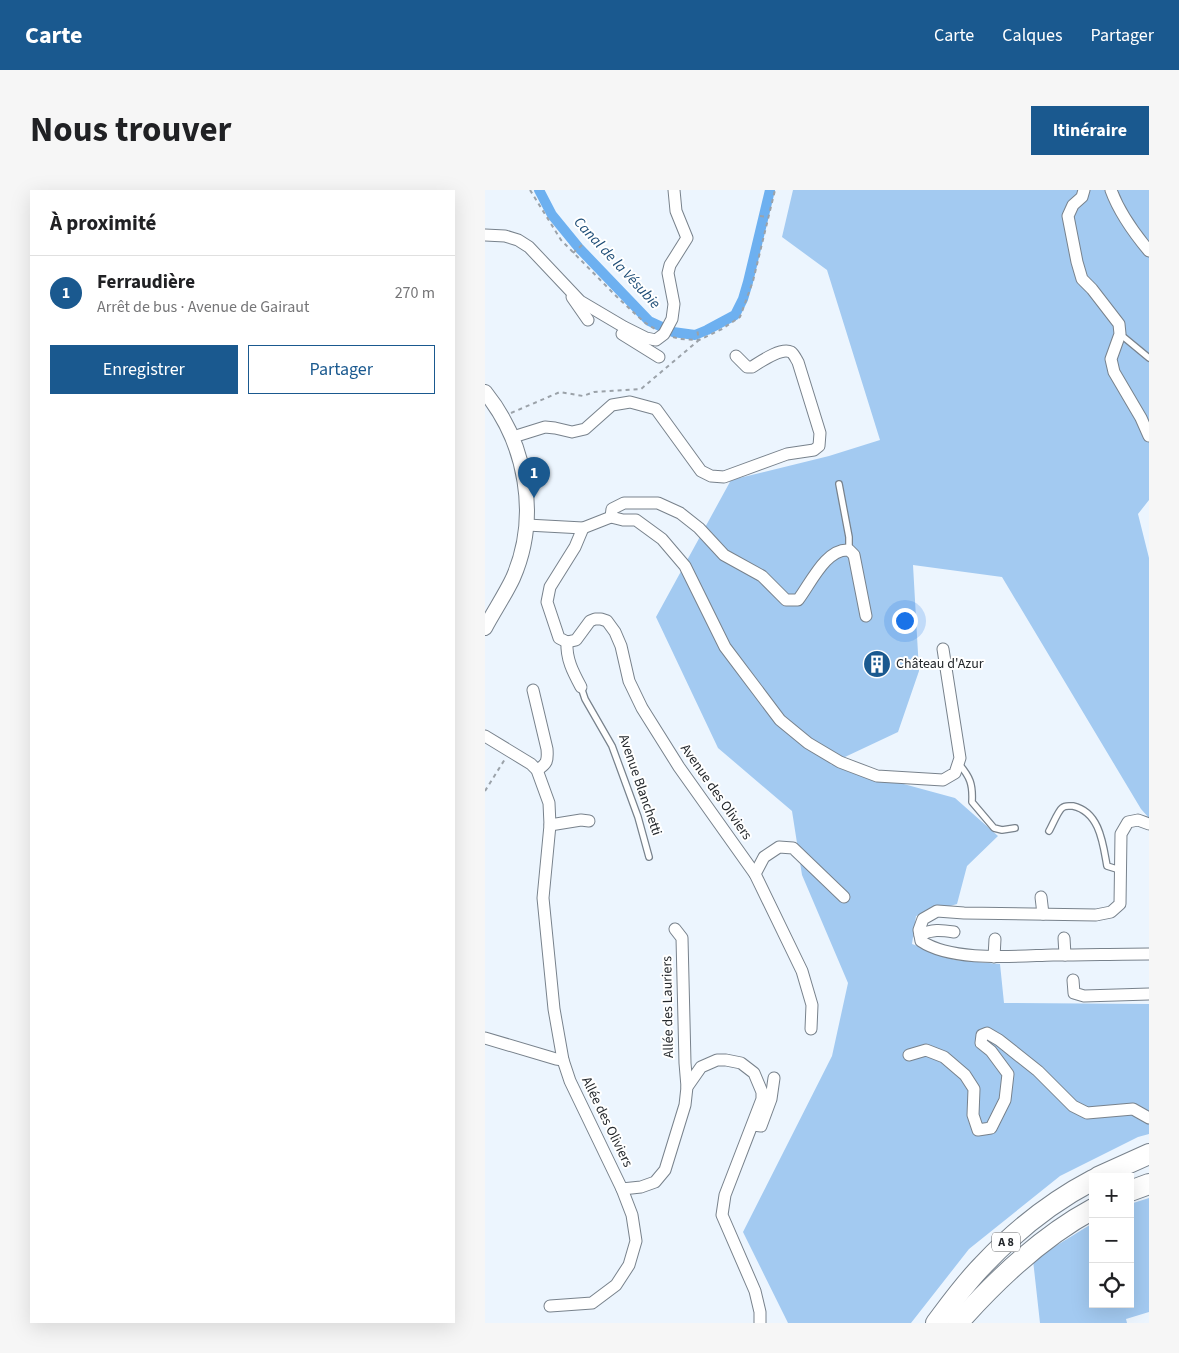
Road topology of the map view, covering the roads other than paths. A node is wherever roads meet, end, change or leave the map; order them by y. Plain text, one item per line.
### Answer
1 (673, 190) edge
2 (1084, 190) edge
3 (1111, 190) edge
4 (485, 235) edge
5 (1149, 250) edge
6 (565, 286) junction
7 (605, 316) junction
8 (588, 320) dead end
9 (1120, 334) junction
10 (736, 356) dead end
11 (659, 358) dead end
12 (1149, 358) edge
13 (485, 392) edge
14 (1149, 436) edge
15 (513, 437) junction
16 (839, 484) dead end
17 (611, 517) junction
18 (527, 526) junction
19 (583, 528) junction
20 (849, 550) junction
21 (866, 616) dead end
22 (485, 628) edge
23 (567, 642) junction
24 (943, 649) dead end
25 (581, 686) joint
26 (533, 690) dead end
27 (485, 736) edge
28 (959, 764) junction
29 (537, 770) junction
30 (589, 821) dead end
31 (1149, 824) edge
32 (550, 825) junction
33 (1015, 828) dead end
34 (1049, 831) dead end
35 (649, 857) dead end
36 (1120, 870) junction
37 (755, 874) junction
38 (844, 898) dead end
39 (1041, 898) dead end
40 (1043, 914) junction
41 (675, 929) dead end
42 (955, 932) dead end
43 (920, 935) junction
44 (1064, 938) dead end
45 (995, 939) dead end
46 (1149, 954) edge
47 (1065, 955) junction
48 (994, 957) junction
49 (1073, 980) dead end
50 (1149, 994) edge
51 (811, 1029) dead end
52 (485, 1038) edge
53 (909, 1054) dead end
54 (563, 1060) junction
55 (774, 1078) dead end
56 (687, 1087) junction
57 (1149, 1118) edge
58 (753, 1125) junction
59 (1149, 1154) edge
60 (1107, 1173) edge
61 (1089, 1183) edge
62 (1149, 1184) edge
63 (622, 1189) junction
64 (1134, 1189) edge
65 (1089, 1211) edge
66 (550, 1306) dead end
67 (760, 1323) edge
68 (935, 1323) edge
69 (958, 1323) edge

1 - 7 street
2 - 9 street
3 - 5 street
4 - 6 street
6 - 7 street
6 - 8 street
7 - 11 street
9 - 12 lane
9 - 14 street
10 - 15 street
13 - 15 street
15 - 18 street
16 - 20 lane
17 - 19 street
17 - 20 street
17 - 28 street
18 - 19 street
18 - 22 street
19 - 23 street
20 - 21 street
23 - 25 street, Avenue Blanchetti
23 - 37 street, Avenue des Oliviers
24 - 28 street
25 - 35 lane, Avenue Blanchetti
26 - 29 street
27 - 29 street
28 - 33 lane
29 - 32 street, Allée des Oliviers
30 - 32 street
31 - 36 street
32 - 54 street, Allée des Oliviers
34 - 36 lane
36 - 40 street
37 - 38 street
37 - 51 street, Avenue des Oliviers
39 - 40 street
40 - 43 street
41 - 56 street, Allée des Lauriers
42 - 43 street
43 - 48 street
44 - 47 street
45 - 48 street
46 - 47 street
47 - 48 street
49 - 50 street
52 - 54 street
53 - 57 street
54 - 63 street, Allée des Oliviers
55 - 58 street
56 - 58 street, Allée des Oliviers
56 - 63 street, Allée des Oliviers
58 - 67 street, Allée des Oliviers
59 - 60 highway
61 - 68 highway, A 8
62 - 64 highway
63 - 66 street
65 - 69 highway, A 8

